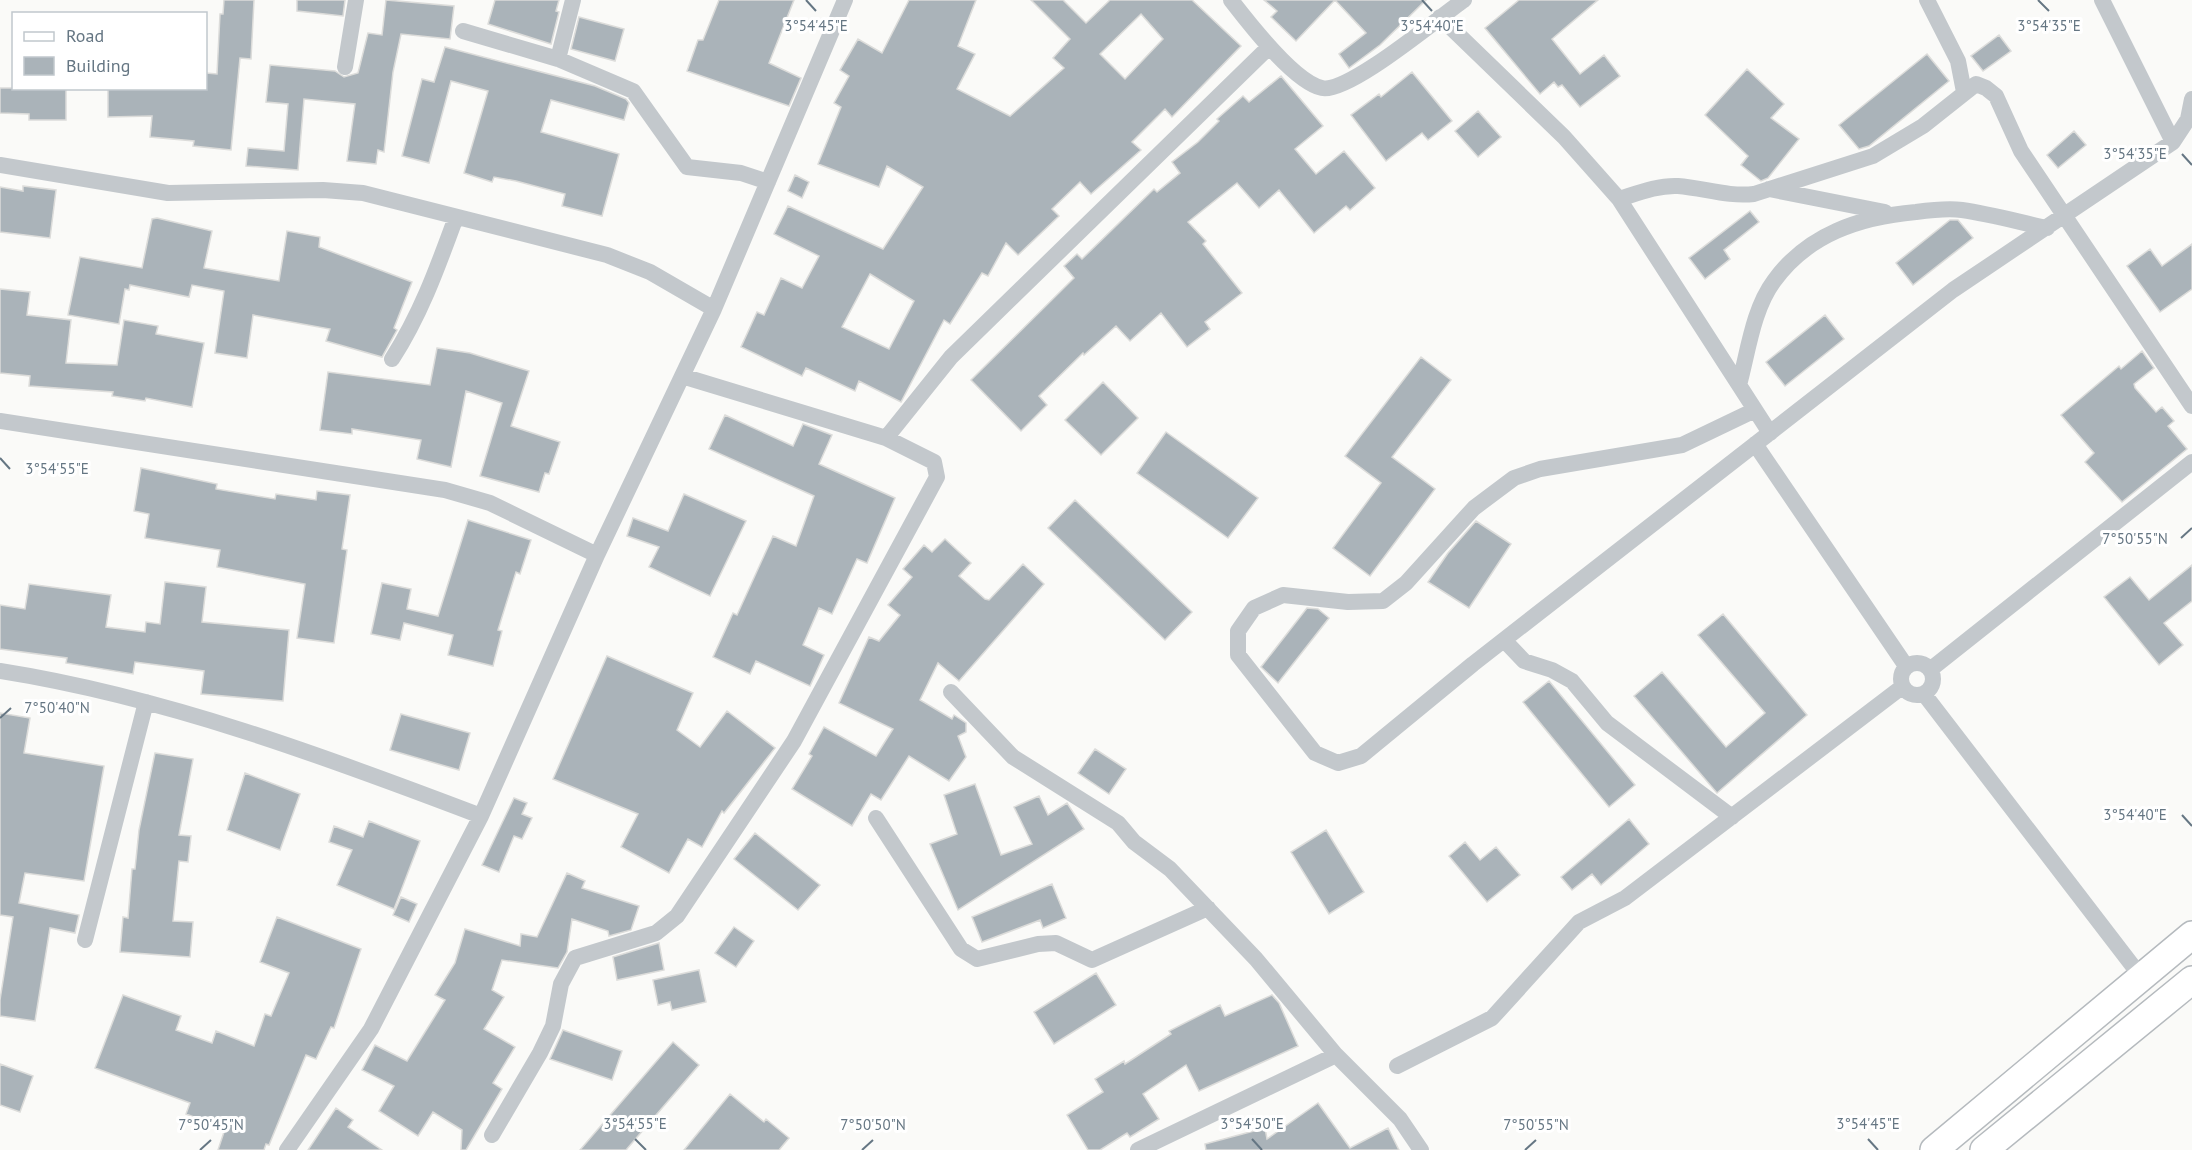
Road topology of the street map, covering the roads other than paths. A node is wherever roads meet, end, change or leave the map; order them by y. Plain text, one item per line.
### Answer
1 (356, 0) edge
2 (573, 0) edge
3 (845, 0) edge
4 (1230, 0) edge
5 (1464, 0) edge
6 (1927, 0) edge
7 (2102, 0) edge
8 (1440, 17) junction
9 (463, 31) dead end
10 (1268, 48) junction
11 (558, 59) junction
12 (345, 67) dead end
13 (1964, 92) junction
14 (2192, 99) edge
15 (2173, 142) junction
16 (0, 165) edge
17 (768, 182) junction
18 (1768, 189) junction
19 (1618, 199) junction
20 (1895, 213) junction
21 (2066, 216) junction
22 (456, 217) junction
23 (2047, 228) junction
24 (714, 309) junction
25 (392, 359) dead end
26 (682, 376) junction
27 (1739, 385) junction
28 (2192, 406) edge
29 (1755, 410) junction
30 (0, 421) edge
31 (1770, 433) junction
32 (886, 438) junction
33 (1755, 444) junction
34 (2192, 462) edge
35 (597, 555) junction
36 (1504, 640) junction
37 (1906, 666) junction
38 (1931, 669) junction
39 (0, 671) edge
40 (1902, 687) junction
41 (951, 692) dead end
42 (1924, 694) junction
43 (146, 702) junction
44 (481, 816) junction
45 (1732, 816) junction
46 (876, 818) dead end
47 (1208, 908) junction
48 (2192, 935) edge
49 (85, 940) dead end
50 (2142, 978) junction
51 (2192, 980) edge
52 (1336, 1055) junction
53 (1398, 1066) dead end
54 (492, 1135) dead end
55 (286, 1150) edge
56 (1138, 1150) edge
57 (1421, 1150) edge
58 (1934, 1150) edge
59 (1984, 1150) edge

1 - 12 street
2 - 11 street
3 - 17 street
4 - 10 street
5 - 8 street
6 - 13 street
7 - 15 street
8 - 10 street
8 - 19 street
9 - 11 street
10 - 32 street
11 - 17 street
13 - 18 street
13 - 21 street
14 - 15 street
15 - 21 street
16 - 22 street
17 - 24 street
18 - 19 street
18 - 20 street
19 - 27 street
20 - 23 street
20 - 27 street
21 - 23 street
21 - 28 street
22 - 24 street
22 - 25 street
23 - 31 street
24 - 26 street
26 - 32 street
26 - 35 street
27 - 29 street
29 - 31 street
29 - 36 street
30 - 35 street
31 - 33 street
32 - 54 street
33 - 36 street
33 - 37 street
34 - 38 street
35 - 44 street
36 - 45 street
37 - 38 street
37 - 40 street
38 - 42 street
39 - 43 street
40 - 42 street
40 - 45 street
41 - 47 street
42 - 50 street
43 - 44 street
43 - 49 street
44 - 55 street
45 - 53 street
46 - 47 street
47 - 52 street
48 - 50 main road
50 - 58 main road
51 - 59 main road
52 - 56 street
52 - 57 street

